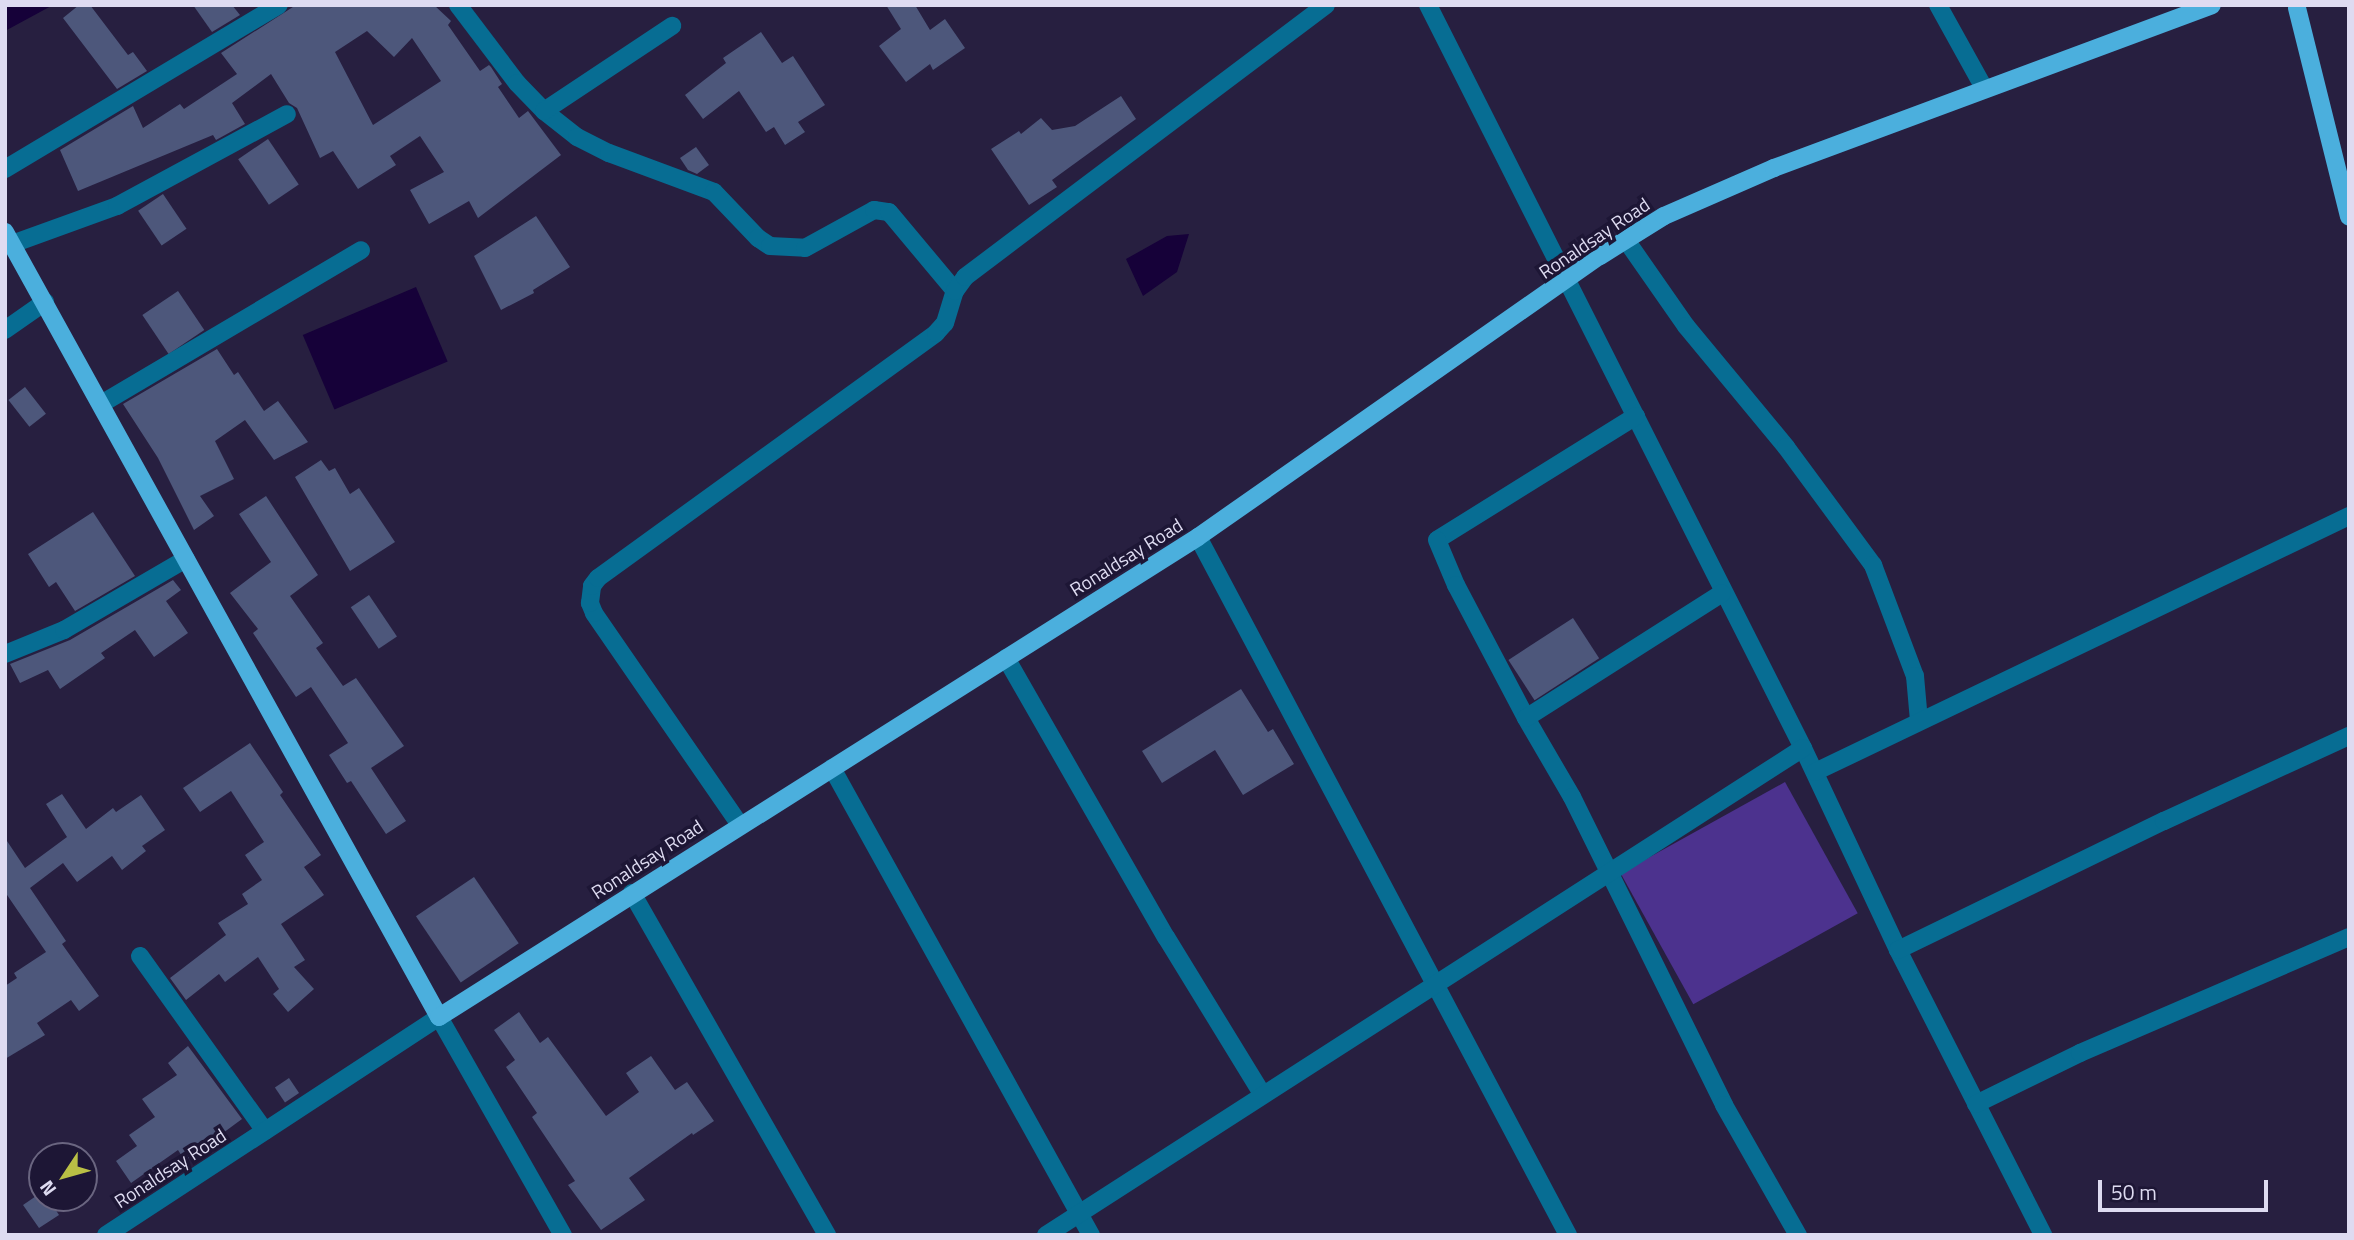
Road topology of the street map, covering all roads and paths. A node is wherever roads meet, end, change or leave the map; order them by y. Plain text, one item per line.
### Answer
1 (279, 5) edge
2 (458, 5) edge
3 (1326, 5) edge
4 (1428, 5) edge
5 (1938, 5) edge
6 (2206, 6) edge
7 (2296, 6) edge
8 (672, 26) dead end
9 (1983, 88) junction
10 (544, 111) junction
11 (287, 114) dead end
12 (5, 169) edge
13 (2349, 217) edge
14 (9, 238) edge
15 (1626, 240) junction
16 (361, 250) dead end
17 (1566, 282) junction
18 (955, 291) junction
19 (45, 302) junction
20 (5, 330) edge
21 (101, 404) junction
22 (1636, 416) junction
23 (2349, 516) edge
24 (1198, 537) junction
25 (186, 559) junction
26 (1722, 593) junction
27 (5, 654) edge
28 (1006, 658) junction
29 (1526, 718) junction
30 (1919, 721) junction
31 (2349, 736) edge
32 (1803, 748) junction
33 (832, 768) junction
34 (1815, 772) junction
35 (740, 825) junction
36 (1608, 873) junction
37 (632, 893) junction
38 (2349, 937) edge
39 (1898, 950) junction
40 (140, 956) dead end
41 (1433, 985) junction
42 (439, 1017) junction
43 (1263, 1095) junction
44 (1976, 1104) junction
45 (265, 1131) junction
46 (1079, 1213) junction
47 (116, 1232) edge
48 (564, 1235) edge
49 (827, 1235) edge
50 (1046, 1235) edge
51 (1091, 1235) edge
52 (1568, 1235) edge
53 (1798, 1235) edge
54 (2043, 1235) edge

1 - 12 street
2 - 10 street
3 - 18 street
4 - 17 street
5 - 9 street
6 - 9 main road, Ronaldsay Road
7 - 13 main road
8 - 10 street
9 - 15 main road, Ronaldsay Road
10 - 18 street
11 - 14 street
14 - 19 main road
15 - 17 main road, Ronaldsay Road
15 - 30 street
16 - 21 street
17 - 22 street
17 - 24 main road, Ronaldsay Road
18 - 35 street
19 - 20 street
19 - 21 main road
21 - 25 main road
22 - 26 street
22 - 29 street
23 - 30 street
24 - 28 main road, Ronaldsay Road
24 - 41 street
25 - 27 street
25 - 42 main road
26 - 29 street
26 - 32 street
28 - 33 main road, Ronaldsay Road
28 - 43 street
29 - 36 street
30 - 34 street
31 - 39 street
32 - 34 street
32 - 36 street
33 - 35 main road, Ronaldsay Road
33 - 46 street
34 - 39 street
35 - 37 main road, Ronaldsay Road
36 - 41 street
36 - 53 street
37 - 42 main road, Ronaldsay Road
37 - 49 street
38 - 44 street
39 - 44 street
40 - 45 street
41 - 43 street
41 - 52 street
42 - 45 street, Ronaldsay Road
42 - 48 street
43 - 46 street
44 - 54 street
45 - 47 street, Ronaldsay Road
46 - 50 street
46 - 51 street

